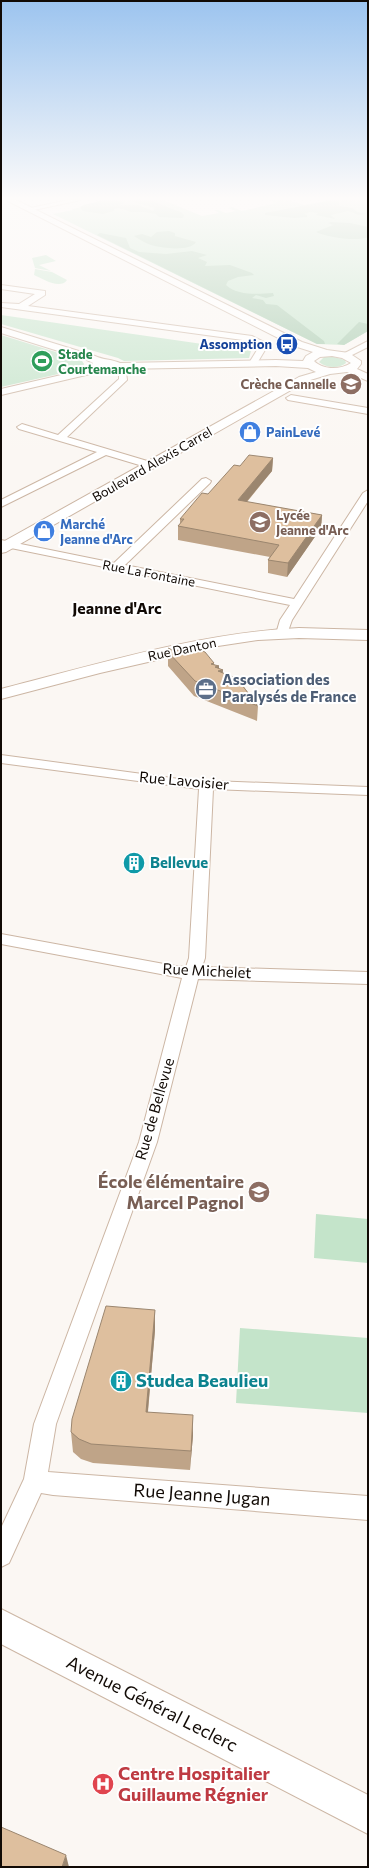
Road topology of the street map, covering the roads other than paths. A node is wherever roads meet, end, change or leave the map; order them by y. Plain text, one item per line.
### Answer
1 (1, 287) edge
2 (184, 287) edge
3 (1, 305) edge
4 (62, 305) dead end
5 (21, 307) junction
6 (82, 316) junction
7 (1, 330) edge
8 (298, 344) junction
9 (368, 344) edge
10 (325, 353) junction
11 (345, 355) junction
12 (368, 361) edge
13 (311, 362) junction
14 (253, 363) junction
15 (352, 365) junction
16 (101, 366) junction
17 (117, 368) junction
18 (329, 371) junction
19 (368, 378) edge
20 (303, 379) junction
21 (1, 392) edge
22 (291, 398) dead end
23 (368, 411) edge
24 (22, 427) dead end
25 (60, 438) junction
26 (105, 452) junction
27 (150, 465) junction
28 (206, 481) dead end
29 (366, 498) edge
30 (1, 504) edge
31 (4, 545) edge
32 (118, 566) junction
33 (297, 603) junction
34 (282, 634) junction
35 (368, 635) edge
36 (1, 694) edge
37 (1, 759) edge
38 (206, 785) junction
39 (368, 791) edge
40 (1, 939) edge
41 (193, 972) junction
42 (368, 978) edge
43 (36, 1480) junction
44 (368, 1508) edge
45 (1, 1555) edge
46 (1, 1626) edge
47 (368, 1815) edge

1 - 5 street
2 - 8 street
3 - 5 street
4 - 6 street
5 - 6 street
6 - 14 street
7 - 16 street
8 - 10 street
8 - 13 street
9 - 11 street
10 - 11 street
10 - 13 street
11 - 15 street
12 - 15 street
13 - 14 street
13 - 18 street
13 - 20 street, Boulevard Alexis Carrel
14 - 17 street
15 - 18 street
15 - 19 street
16 - 17 street
16 - 21 street
17 - 25 street
18 - 20 street, Boulevard Alexis Carrel
20 - 27 street, Boulevard Alexis Carrel
22 - 23 street
24 - 25 street
25 - 26 street
26 - 27 street
26 - 30 street
27 - 31 street, Boulevard Alexis Carrel
28 - 32 street
29 - 33 street
31 - 32 street, Rue La Fontaine
32 - 33 street, Rue La Fontaine
33 - 34 street
34 - 35 street, Rue Danton
34 - 36 street, Rue Danton
37 - 38 street, Rue Lavoisier
38 - 39 street, Rue Lavoisier
38 - 41 street, Rue de Bellevue
40 - 41 street, Rue Michelet
41 - 42 street, Rue Michelet
41 - 43 street, Rue de Bellevue
43 - 44 street, Rue Jeanne Jugan
43 - 45 street, Rue de Bellevue
46 - 47 main road, Avenue Général Leclerc

